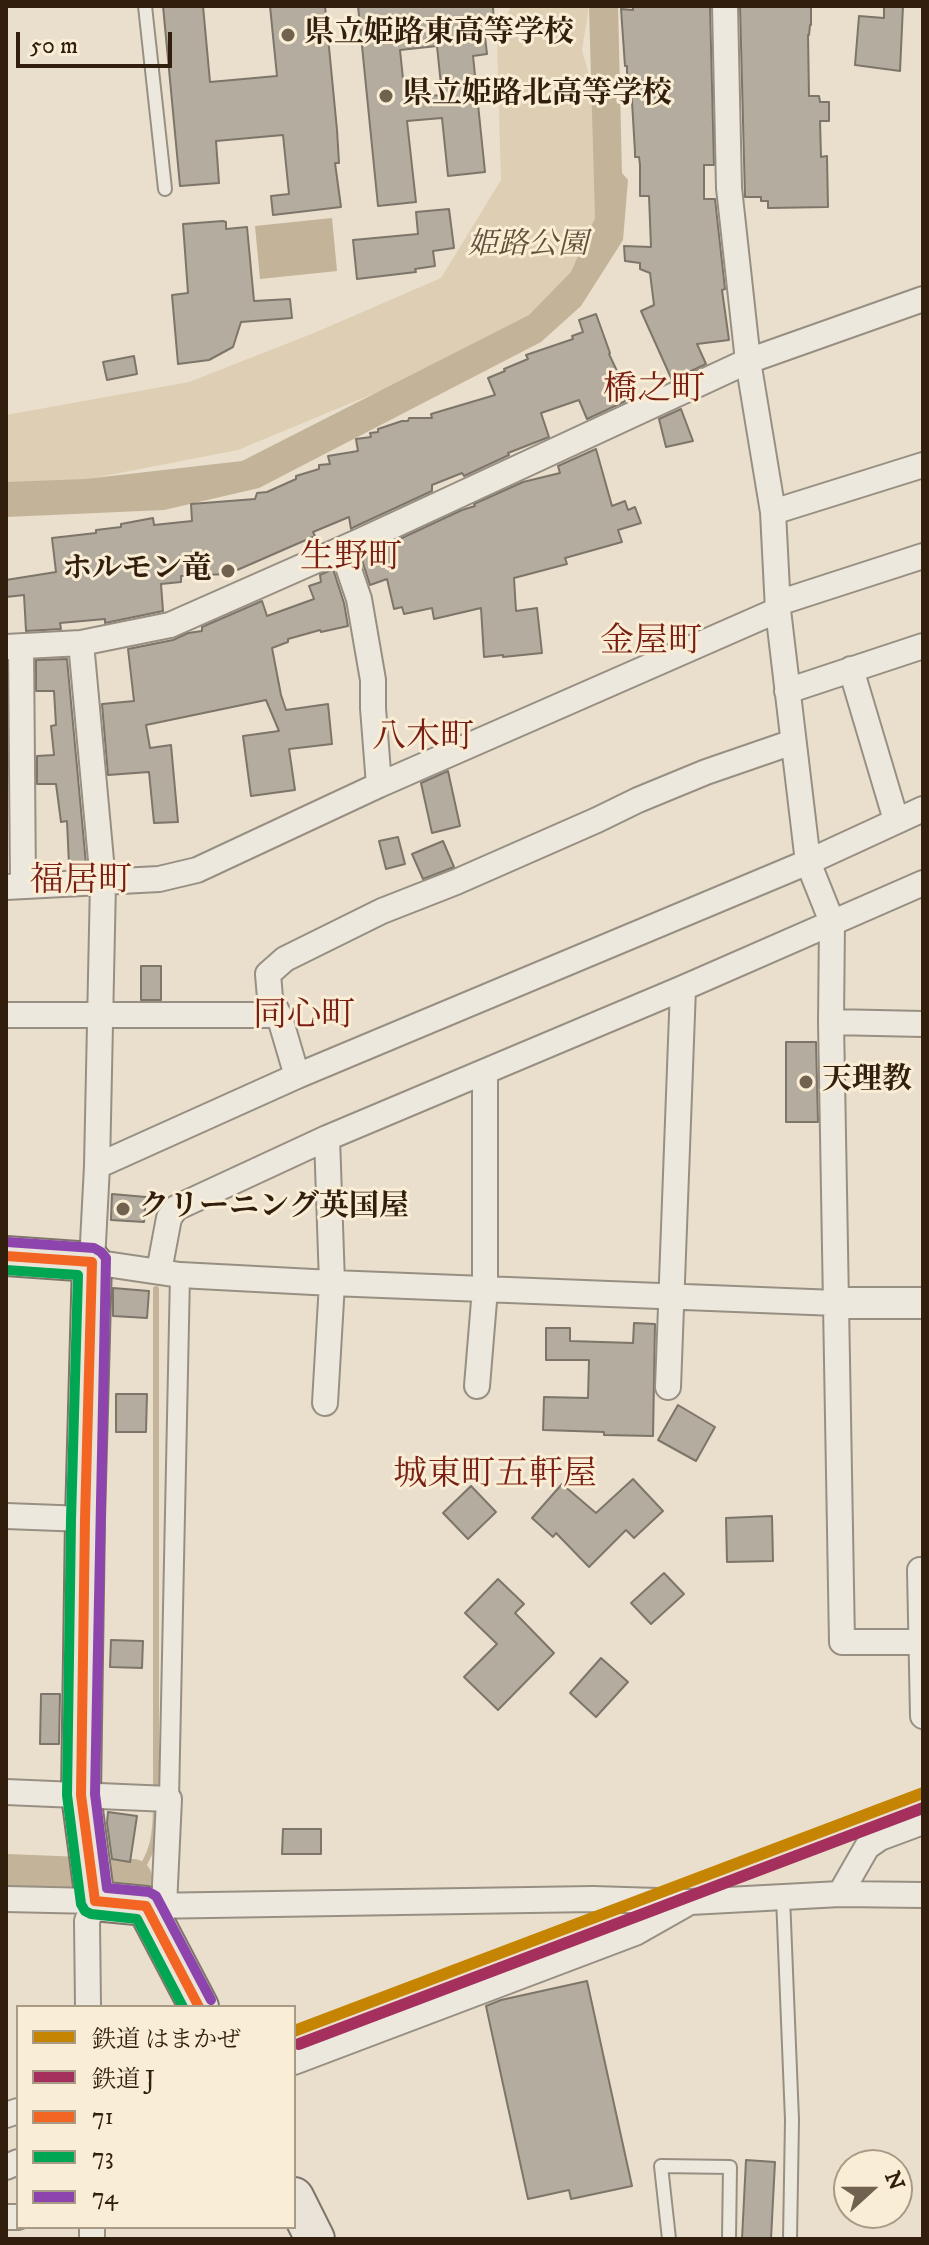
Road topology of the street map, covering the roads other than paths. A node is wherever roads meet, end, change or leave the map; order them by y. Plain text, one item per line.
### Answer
1 (145, 6) edge
2 (725, 6) edge
3 (165, 189) dead end
4 (923, 299) edge
5 (748, 361) junction
6 (923, 465) edge
7 (773, 512) junction
8 (342, 549) junction
9 (923, 556) edge
10 (778, 607) junction
11 (81, 643) junction
12 (923, 646) edge
13 (13, 647) edge
14 (851, 669) junction
15 (787, 691) junction
16 (793, 742) junction
17 (379, 785) junction
18 (923, 809) edge
19 (896, 820) junction
20 (808, 862) junction
21 (103, 882) junction
22 (923, 883) edge
23 (15, 886) edge
24 (832, 922) junction
25 (683, 988) junction
26 (6, 1015) edge
27 (279, 1015) junction
28 (99, 1016) junction
29 (831, 1022) junction
30 (923, 1024) edge
31 (485, 1072) junction
32 (297, 1076) junction
33 (327, 1138) junction
34 (97, 1166) junction
35 (6, 1256) edge
36 (92, 1262) junction
37 (170, 1273) junction
38 (332, 1283) junction
39 (485, 1289) junction
40 (672, 1296) junction
41 (836, 1303) junction
42 (923, 1303) edge
43 (477, 1386) dead end
44 (668, 1387) dead end
45 (325, 1403) dead end
46 (6, 1516) edge
47 (85, 1519) junction
48 (920, 1570) dead end
49 (921, 1642) junction
50 (923, 1716) edge
51 (6, 1792) edge
52 (81, 1795) junction
53 (169, 1799) junction
54 (923, 1822) edge
55 (92, 1877) junction
56 (840, 1894) junction
57 (923, 1895) edge
58 (783, 1897) junction
59 (6, 1899) edge
60 (690, 1902) junction
61 (155, 1906) junction
62 (88, 2005) edge
63 (198, 2005) edge
64 (296, 2061) edge
65 (669, 2239) edge
66 (729, 2239) edge
67 (790, 2239) edge

1 - 3 lane
2 - 5 street
4 - 5 street
5 - 7 street
5 - 8 street
6 - 7 street
7 - 10 street
8 - 11 street
8 - 17 street
9 - 10 street
10 - 15 street
10 - 17 street
11 - 13 street
11 - 21 street
12 - 14 street
13 - 23 street
14 - 15 street
14 - 19 street
15 - 16 street
16 - 20 street
16 - 27 street
17 - 21 street
18 - 19 street
19 - 20 street
20 - 24 street
20 - 32 street
21 - 23 street
21 - 28 street
22 - 24 street
24 - 25 street
24 - 29 street
25 - 31 street
25 - 40 street
26 - 28 street
27 - 28 street
27 - 32 street
28 - 34 street
29 - 30 street
29 - 41 street
31 - 33 street
31 - 39 street
32 - 34 street
33 - 37 street
33 - 38 street
34 - 36 street
35 - 36 highway
36 - 37 street
36 - 47 highway
37 - 38 street
37 - 53 street
38 - 39 street
38 - 45 street
39 - 40 street
39 - 43 street
40 - 41 street
40 - 44 street
41 - 42 street
41 - 49 street
46 - 47 street
47 - 52 highway
48 - 49 street
49 - 50 street
51 - 52 street
52 - 53 street
52 - 55 highway
53 - 61 street
54 - 56 street
55 - 59 street
55 - 61 highway
55 - 62 street
56 - 57 street
56 - 58 street
58 - 60 street
58 - 67 lane
60 - 61 street
60 - 64 street
61 - 63 highway
65 - 66 lane

